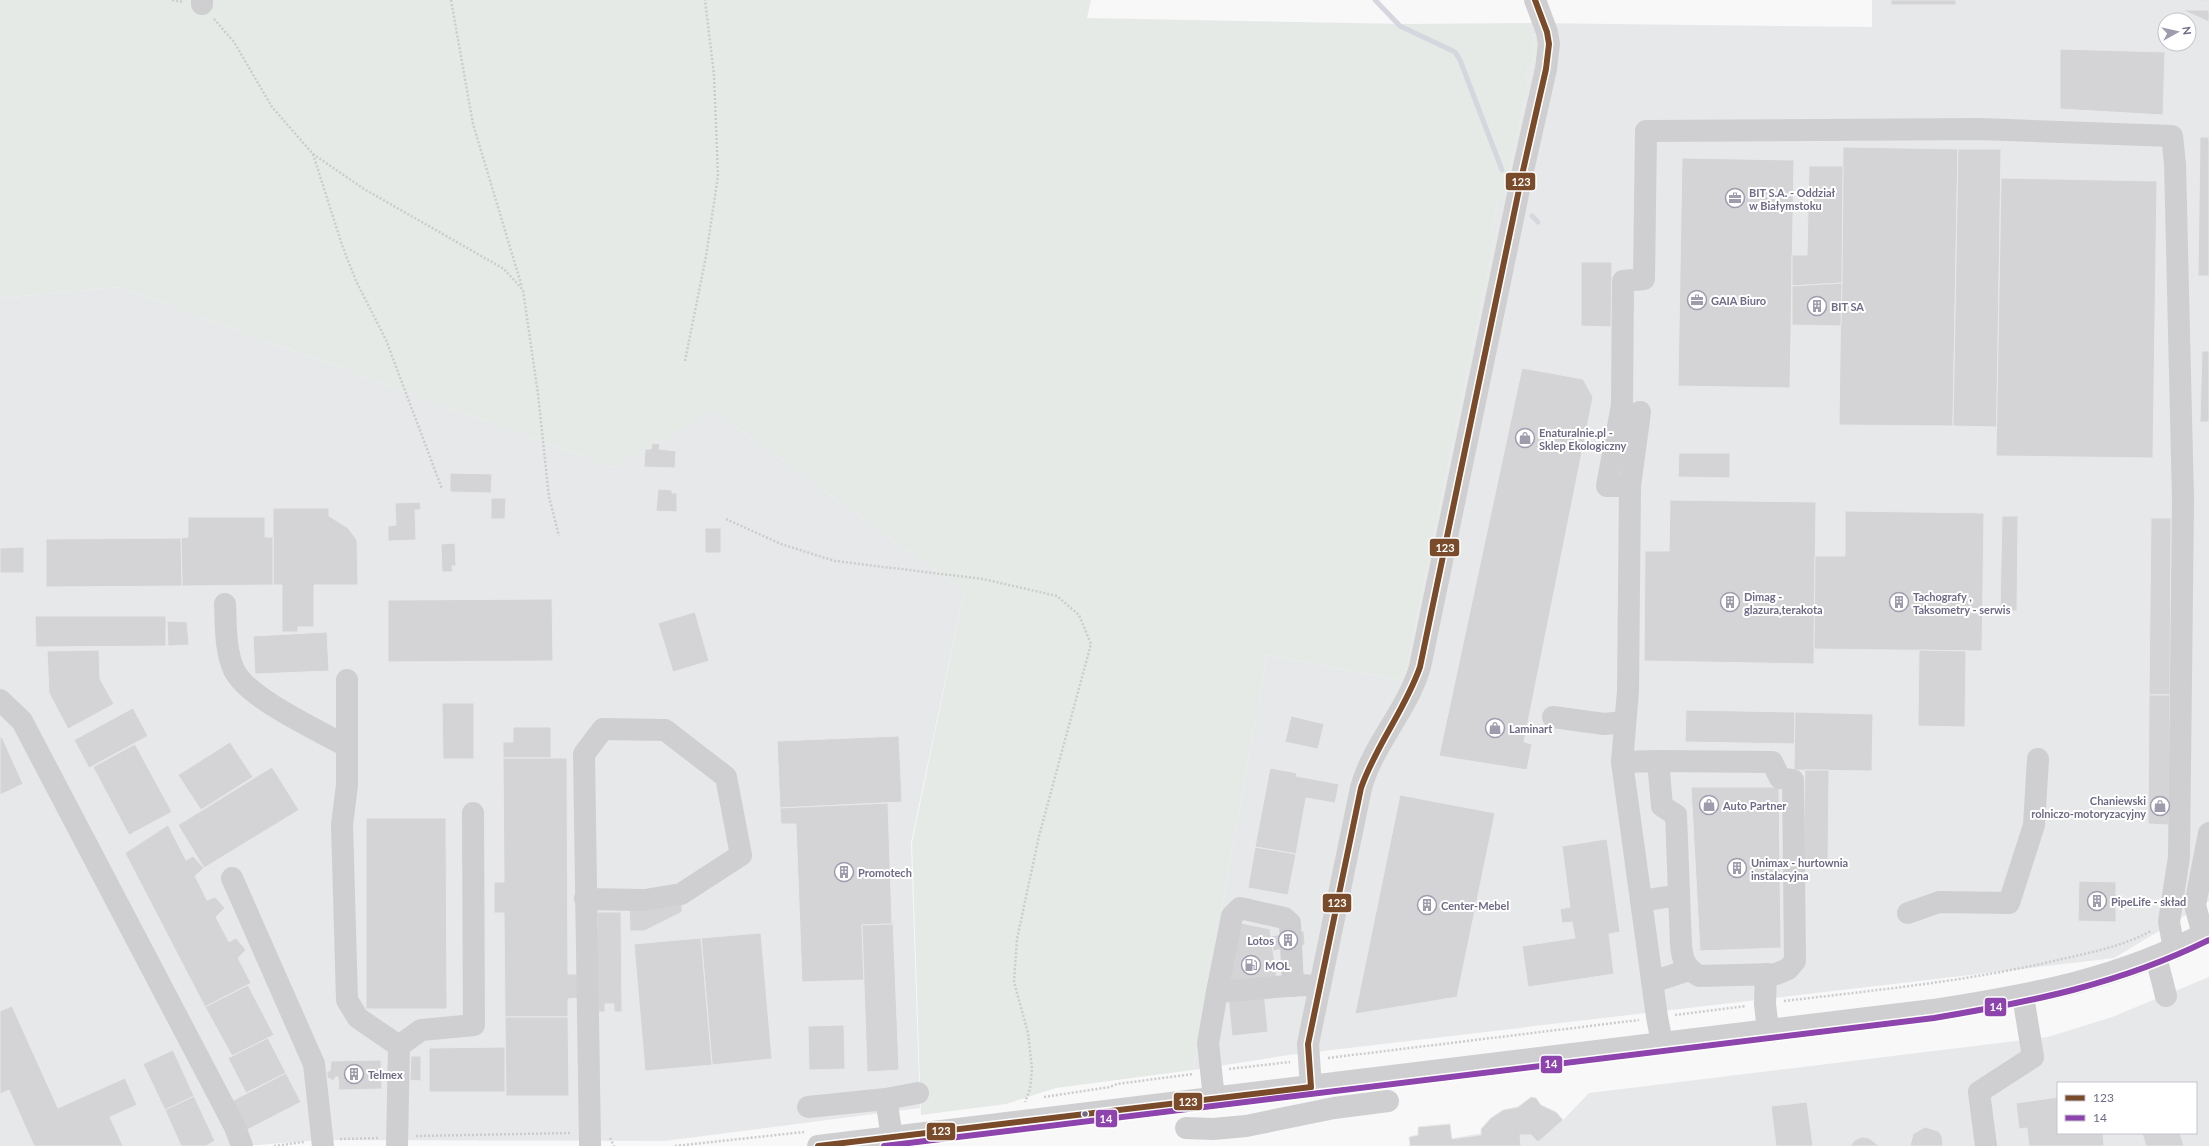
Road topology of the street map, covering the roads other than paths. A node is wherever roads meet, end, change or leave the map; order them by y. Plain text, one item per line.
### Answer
1 (1535, 0) edge
2 (1640, 412) dead end
3 (1630, 486) junction
4 (225, 604) dead end
5 (347, 680) dead end
6 (0, 700) edge
7 (1554, 717) dead end
8 (1624, 722) junction
9 (346, 746) junction
10 (2038, 759) dead end
11 (1658, 761) junction
12 (1622, 762) junction
13 (474, 813) dead end
14 (2209, 834) edge
15 (232, 878) dead end
16 (1679, 895) junction
17 (584, 899) junction
18 (1641, 901) junction
19 (1908, 913) dead end
20 (2206, 933) edge
21 (2165, 953) junction
22 (1689, 970) junction
23 (1766, 974) junction
24 (1652, 982) junction
25 (1293, 986) junction
26 (1320, 986) junction
27 (1217, 992) junction
28 (2023, 996) junction
29 (2166, 996) dead end
30 (1768, 1030) junction
31 (1662, 1043) junction
32 (399, 1046) junction
33 (1311, 1087) junction
34 (918, 1094) dead end
35 (1214, 1098) junction
36 (886, 1099) junction
37 (1388, 1101) dead end
38 (808, 1107) dead end
39 (1186, 1128) dead end
40 (892, 1137) junction
41 (590, 1139) edge
42 (814, 1139) edge
43 (397, 1142) edge
44 (322, 1143) edge
45 (242, 1146) edge
46 (1986, 1146) edge

1 - 26 street
2 - 3 street
3 - 8 street
3 - 21 street
4 - 9 street
5 - 9 street
6 - 45 street
7 - 8 street
8 - 12 street
9 - 32 street
10 - 19 street
11 - 12 street
11 - 16 street
11 - 23 street
12 - 18 street
13 - 32 street
14 - 20 street
15 - 44 street
16 - 18 street
16 - 22 street
17 - 17 street
17 - 41 street
18 - 24 street
20 - 21 street
21 - 28 street
21 - 29 street
22 - 23 street
22 - 24 street
23 - 30 street
24 - 31 street
25 - 26 street
25 - 27 street
25 - 27 street
26 - 33 street
27 - 35 street
28 - 30 street
28 - 46 street
30 - 31 street
31 - 33 street
32 - 43 street
33 - 35 street
34 - 36 street
35 - 40 street
36 - 38 street
36 - 40 street
37 - 39 street
40 - 42 street

